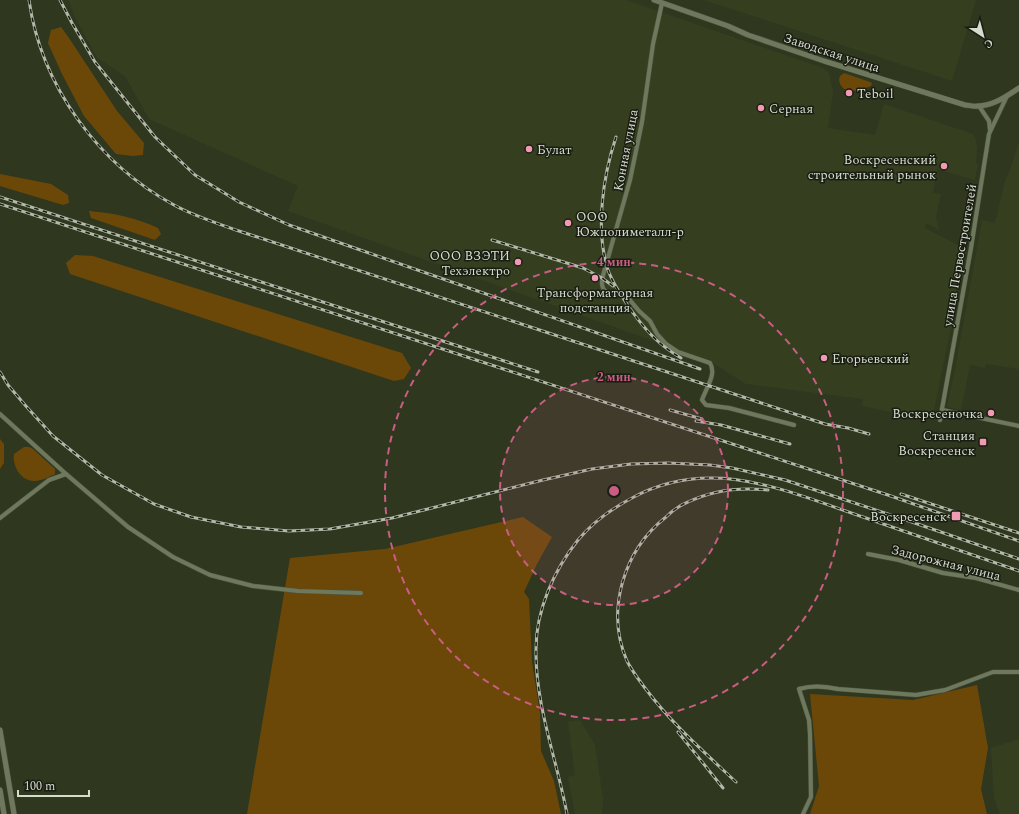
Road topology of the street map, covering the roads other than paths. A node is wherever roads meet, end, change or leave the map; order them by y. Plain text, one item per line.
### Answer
1 (654, 0) edge
2 (662, 3) junction
3 (1019, 88) edge
4 (1007, 96) junction
5 (978, 106) junction
6 (990, 134) junction
7 (942, 410) junction
8 (0, 414) edge
9 (940, 420) dead end
10 (794, 425) dead end
11 (1019, 426) edge
12 (66, 474) junction
13 (0, 518) edge
14 (868, 554) dead end
15 (1019, 590) edge
16 (361, 593) dead end
17 (1019, 672) edge
18 (0, 730) edge
19 (0, 790) edge
20 (4, 814) edge
21 (14, 814) edge
22 (803, 814) edge

1 - 2 street, Заводская улица
2 - 5 street, Заводская улица
2 - 10 street, Конная улица
3 - 4 street, Заводская улица
4 - 5 street, Заводская улица
4 - 6 street, улица Первостроителей
5 - 6 street
6 - 7 street, улица Первостроителей
7 - 9 street, улица Первостроителей
7 - 11 street
8 - 12 street
12 - 13 street
12 - 16 street
14 - 15 street, Задорожная улица
17 - 22 street
18 - 21 street
19 - 20 street

